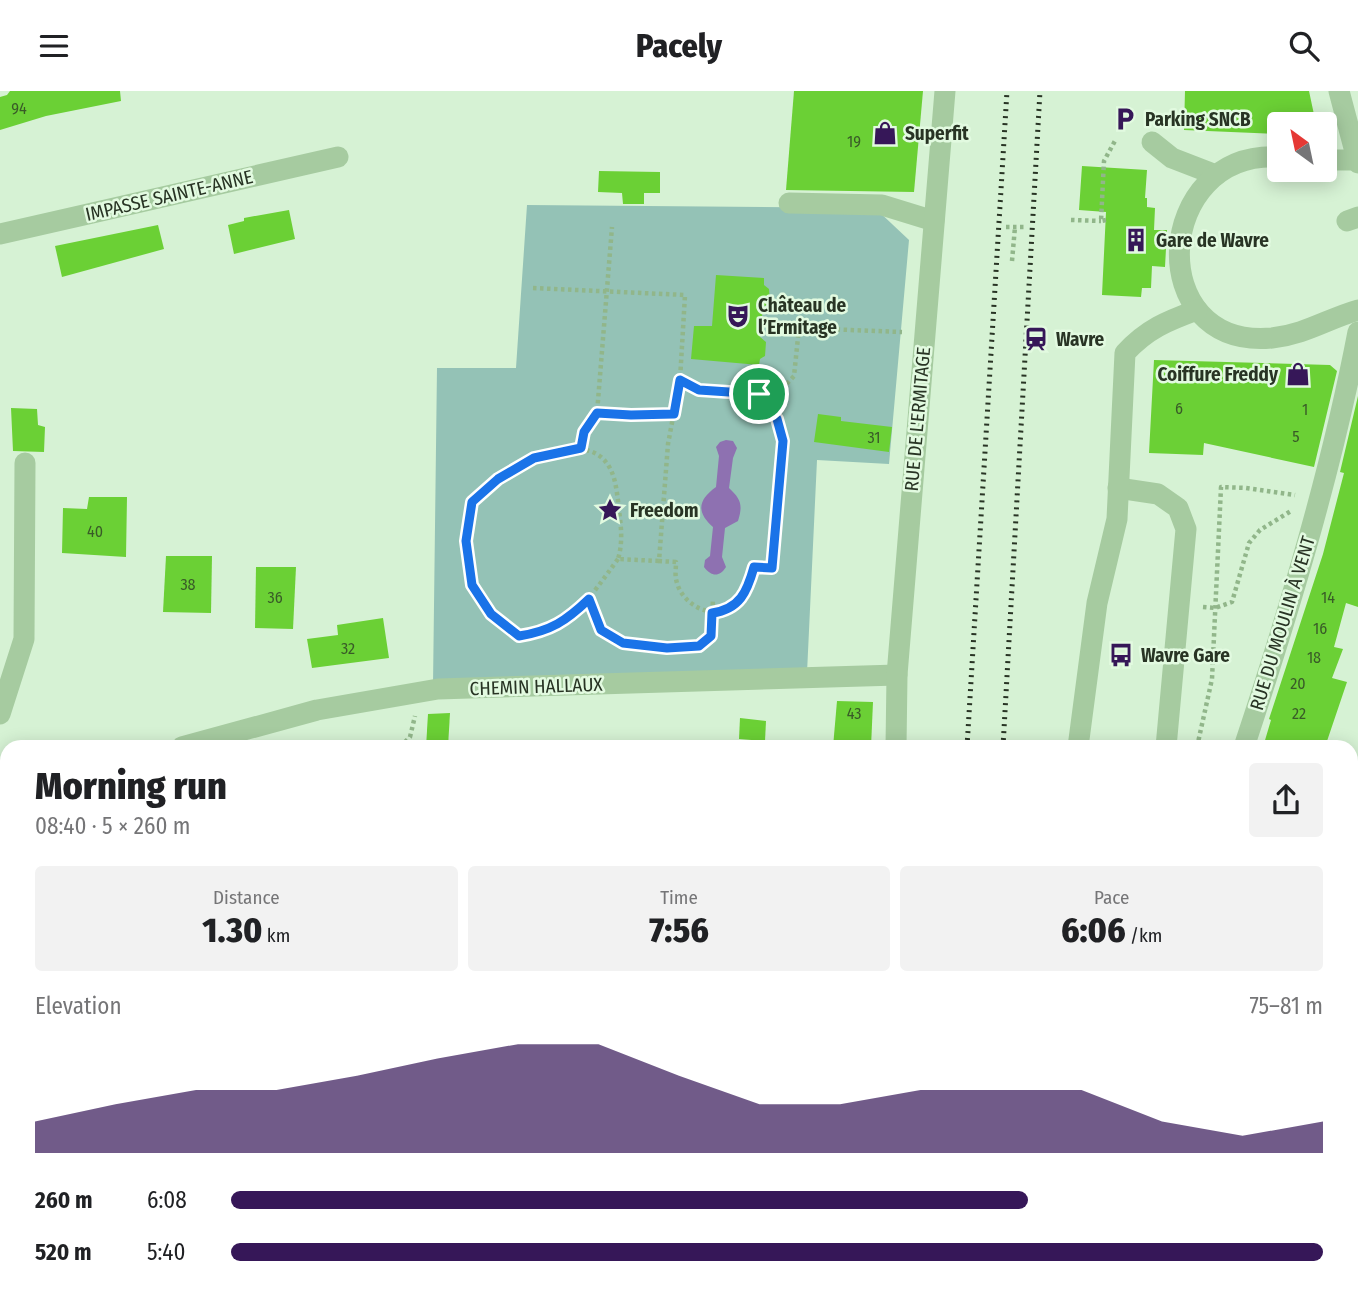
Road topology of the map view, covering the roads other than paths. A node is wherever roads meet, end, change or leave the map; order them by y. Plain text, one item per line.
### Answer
1 (945, 91) edge
2 (1341, 101) edge
3 (1152, 142) dead end
4 (1267, 156) edge
5 (338, 157) dead end
6 (1337, 161) edge
7 (1358, 162) edge
8 (1216, 175) junction
9 (789, 202) dead end
10 (934, 221) junction
11 (0, 234) edge
12 (1197, 310) junction
13 (1358, 310) edge
14 (1358, 332) edge
15 (25, 463) dead end
16 (1118, 488) junction
17 (897, 675) junction
18 (0, 714) edge
19 (208, 740) edge
20 (896, 740) edge
21 (1079, 740) edge
22 (1167, 740) edge
23 (1246, 740) edge

1 - 10 street, RUE DE L'ERMITAGE
2 - 7 street
3 - 8 street
4 - 8 street
5 - 11 street, IMPASSE SAINTE-ANNE
6 - 7 street
8 - 12 street
9 - 10 street
10 - 17 street, RUE DE L'ERMITAGE
12 - 13 street
12 - 16 street
14 - 23 street, RUE DU MOULIN À VENT
15 - 18 street
16 - 21 street
16 - 22 street
17 - 19 street, CHEMIN HALLAUX
17 - 20 street, RUE DE L'ERMITAGE

